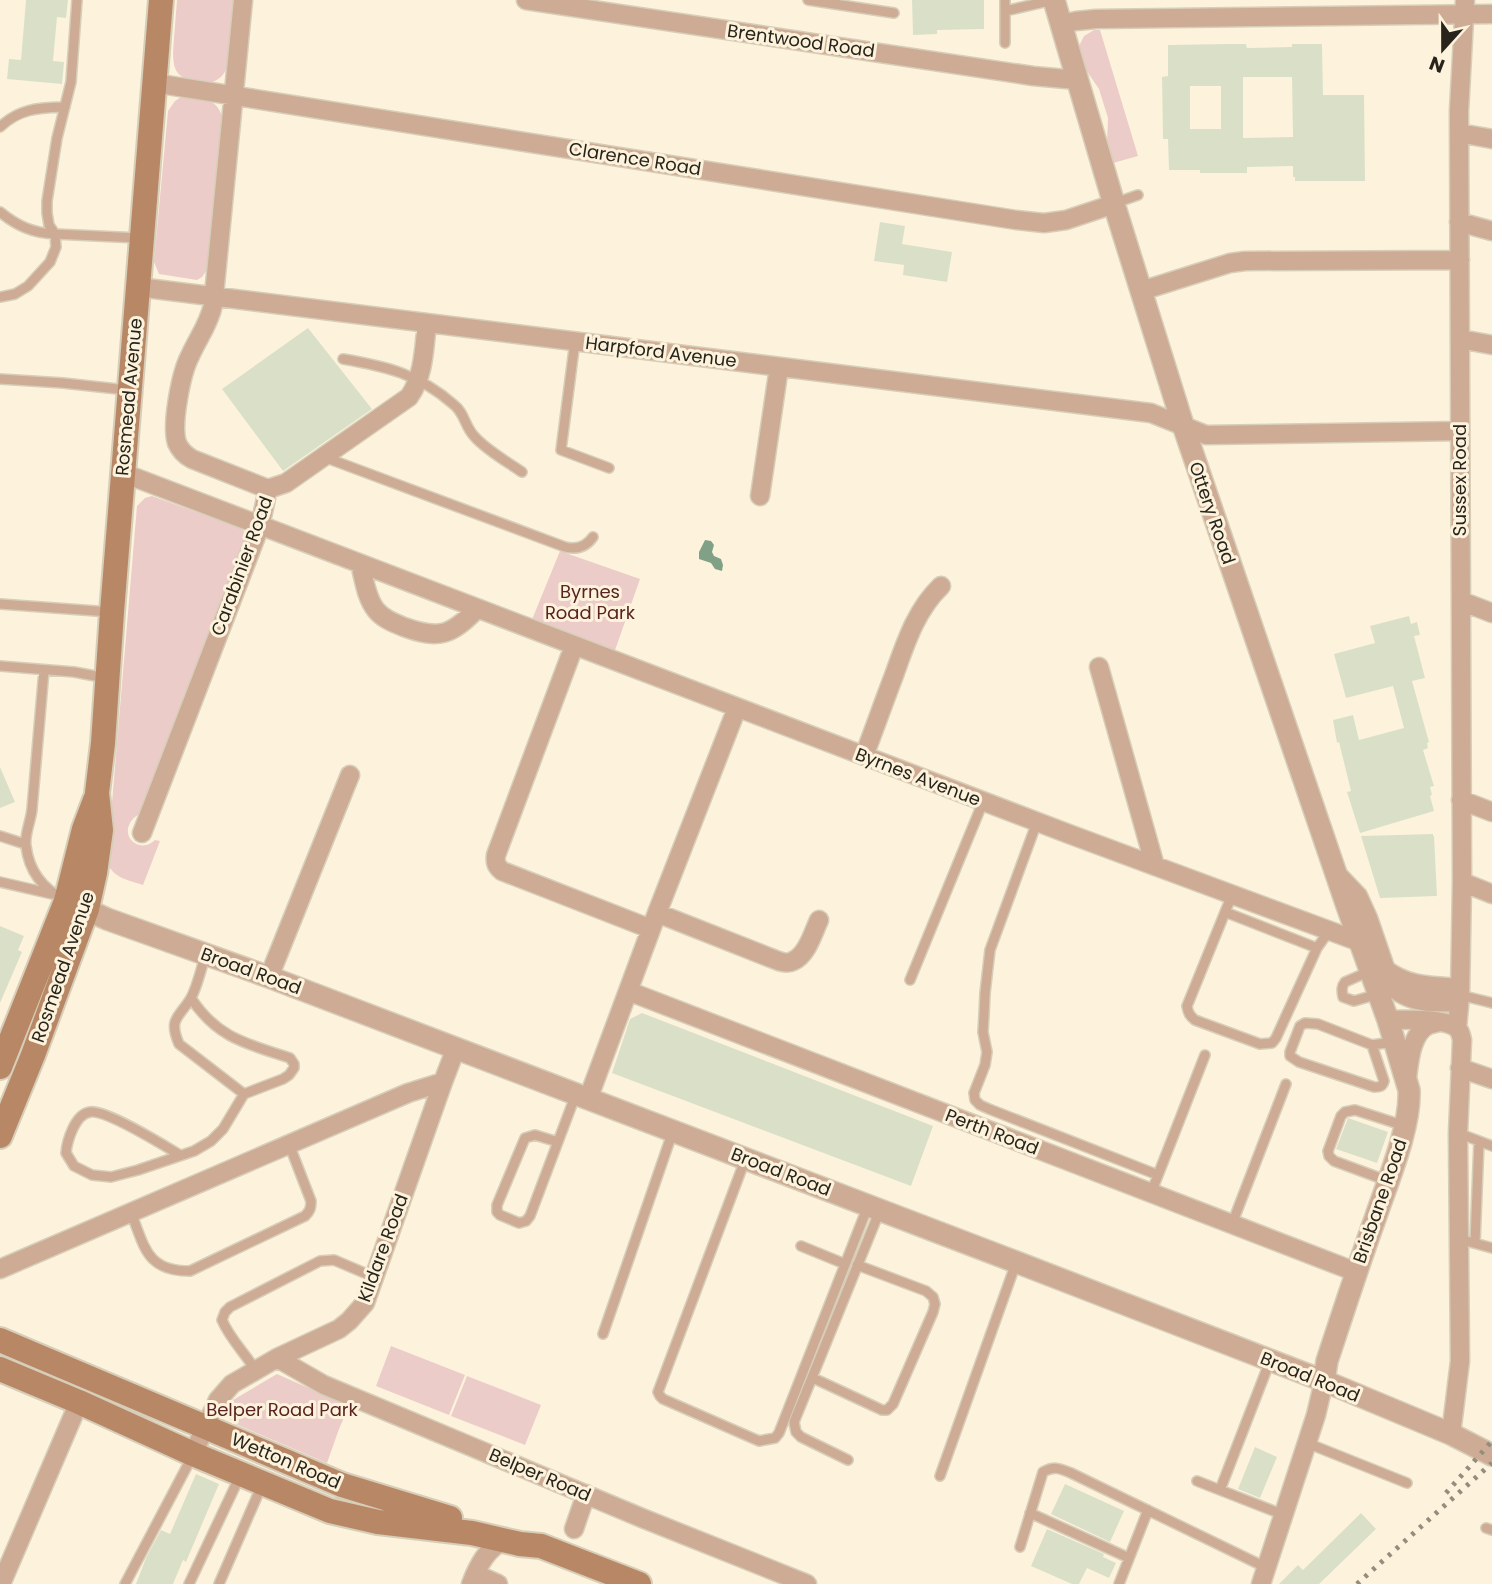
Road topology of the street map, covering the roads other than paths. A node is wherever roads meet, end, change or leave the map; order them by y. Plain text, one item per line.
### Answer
1 (77, 0) edge
2 (161, 0) edge
3 (243, 0) edge
4 (526, 0) edge
5 (808, 0) edge
6 (1054, 0) edge
7 (1005, 5) edge
8 (1465, 7) edge
9 (894, 13) dead end
10 (1492, 14) edge
11 (1061, 24) junction
12 (1005, 43) dead end
13 (1077, 80) junction
14 (154, 83) junction
15 (232, 95) junction
16 (65, 107) junction
17 (0, 127) edge
18 (1459, 133) junction
19 (1492, 139) edge
20 (1138, 195) dead end
21 (1114, 204) junction
22 (0, 212) edge
23 (1459, 222) junction
24 (1492, 231) edge
25 (55, 234) junction
26 (142, 238) junction
27 (1460, 261) junction
28 (138, 287) junction
29 (1141, 291) junction
30 (212, 296) junction
31 (0, 297) edge
32 (427, 323) junction
33 (1460, 339) junction
34 (575, 341) junction
35 (1492, 345) edge
36 (343, 359) dead end
37 (779, 367) junction
38 (0, 379) edge
39 (418, 380) junction
40 (130, 390) junction
41 (1182, 425) junction
42 (1460, 431) junction
43 (324, 457) junction
44 (609, 468) dead end
45 (123, 472) junction
46 (522, 472) dead end
47 (268, 489) junction
48 (760, 496) dead end
49 (260, 526) junction
50 (593, 537) dead end
51 (359, 564) junction
52 (941, 586) dead end
53 (1461, 601) junction
54 (0, 604) edge
55 (477, 609) junction
56 (112, 612) junction
57 (1492, 613) edge
58 (574, 646) junction
59 (0, 666) edge
60 (1099, 667) dead end
61 (44, 670) junction
62 (107, 678) junction
63 (737, 708) junction
64 (864, 756) junction
65 (350, 775) dead end
66 (1461, 800) junction
67 (983, 802) junction
68 (1492, 812) edge
69 (1037, 822) junction
70 (142, 833) dead end
71 (0, 836) edge
72 (25, 844) junction
73 (1156, 866) junction
74 (1337, 874) junction
75 (0, 882) edge
76 (1462, 883) junction
77 (1492, 894) edge
78 (1232, 895) junction
79 (69, 901) junction
80 (1224, 912) junction
81 (819, 920) dead end
82 (654, 921) junction
83 (1329, 931) junction
84 (1360, 942) junction
85 (1317, 948) junction
86 (206, 954) junction
87 (1377, 970) junction
88 (269, 977) junction
89 (910, 980) dead end
90 (628, 991) junction
91 (1378, 994) junction
92 (1459, 995) junction
93 (191, 998) junction
94 (1492, 1003) edge
95 (1388, 1020) junction
96 (1439, 1023) junction
97 (1457, 1028) junction
98 (1395, 1041) junction
99 (1372, 1045) junction
100 (456, 1048) junction
101 (1205, 1055) dead end
102 (0, 1068) edge
103 (1460, 1068) junction
104 (1406, 1079) junction
105 (1492, 1079) edge
106 (443, 1082) junction
107 (1286, 1084) dead end
108 (244, 1094) junction
109 (582, 1096) junction
110 (6, 1111) edge
111 (1405, 1126) junction
112 (673, 1131) junction
113 (1458, 1133) junction
114 (1479, 1141) junction
115 (558, 1142) junction
116 (289, 1144) junction
117 (1492, 1146) edge
118 (180, 1155) junction
119 (745, 1159) junction
120 (1158, 1175) junction
121 (1388, 1181) junction
122 (1151, 1193) junction
123 (874, 1208) junction
124 (131, 1213) junction
125 (1232, 1224) junction
126 (1467, 1241) junction
127 (801, 1246) dead end
128 (1492, 1248) edge
129 (1016, 1262) junction
130 (845, 1264) junction
131 (857, 1265) junction
132 (0, 1269) edge
133 (1356, 1272) junction
134 (374, 1277) junction
135 (603, 1334) dead end
136 (0, 1340) edge
137 (277, 1358) junction
138 (1270, 1361) junction
139 (0, 1369) edge
140 (256, 1371) junction
141 (813, 1378) junction
142 (1324, 1381) junction
143 (79, 1402) junction
144 (205, 1427) junction
145 (1451, 1434) junction
146 (1307, 1444) junction
147 (193, 1454) junction
148 (1492, 1455) edge
149 (848, 1460) dead end
150 (940, 1476) dead end
151 (252, 1479) junction
152 (1197, 1481) dead end
153 (1407, 1483) dead end
154 (1220, 1490) junction
155 (586, 1494) junction
156 (1148, 1510) junction
157 (1030, 1513) junction
158 (1284, 1515) junction
159 (574, 1529) dead end
160 (472, 1533) junction
161 (506, 1540) junction
162 (541, 1546) junction
163 (1020, 1547) dead end
164 (1129, 1558) junction
165 (1264, 1576) edge
166 (473, 1579) edge
167 (1, 1584) edge
168 (125, 1584) edge
169 (189, 1584) edge
170 (219, 1584) edge
171 (498, 1584) edge
172 (639, 1584) edge
173 (807, 1584) edge
174 (1119, 1584) edge

1 - 16 lane
2 - 14 main road, Rosmead Avenue
3 - 15 street
4 - 13 street, Brentwood Road
5 - 9 lane
6 - 7 lane
6 - 11 street, Ottery Road
7 - 12 lane
8 - 10 street
8 - 11 street
8 - 18 street, Sussex Road
11 - 13 street, Ottery Road
13 - 21 street, Ottery Road
14 - 15 street, Clarence Road
14 - 26 main road, Rosmead Avenue
15 - 21 street, Clarence Road
15 - 30 street
16 - 17 lane
16 - 25 lane
18 - 19 street
18 - 23 street, Sussex Road
20 - 21 lane
21 - 29 street, Ottery Road
22 - 25 lane
23 - 24 street
23 - 27 street, Sussex Road
25 - 26 lane
25 - 31 lane
26 - 28 main road, Rosmead Avenue
27 - 29 street
27 - 33 street, Sussex Road
28 - 30 street, Harpford Avenue
28 - 40 main road, Rosmead Avenue
29 - 41 street, Ottery Road
30 - 32 street, Harpford Avenue
30 - 47 street
32 - 34 street, Harpford Avenue
32 - 39 street, Carabinier Road
33 - 35 street
33 - 42 street, Sussex Road
34 - 37 street, Harpford Avenue
34 - 44 lane
36 - 39 lane
37 - 41 street, Harpford Avenue
37 - 48 street
38 - 40 lane
39 - 43 street, Carabinier Road
39 - 46 lane
40 - 45 main road, Rosmead Avenue
41 - 42 street, Harpford Avenue
41 - 74 street, Ottery Road
42 - 53 street, Sussex Road
43 - 47 street, Carabinier Road
43 - 50 lane
45 - 49 street, Byrnes Avenue
45 - 56 main road, Rosmead Avenue
47 - 49 street, Carabinier Road
49 - 51 street, Byrnes Avenue
49 - 70 street, Carabinier Road
51 - 55 street, Byrnes Avenue
51 - 55 street
52 - 64 street
53 - 57 street
53 - 66 street, Sussex Road
54 - 56 lane
55 - 58 street, Byrnes Avenue
56 - 62 main road, Rosmead Avenue
58 - 63 street, Byrnes Avenue
58 - 82 street
59 - 61 lane
60 - 73 street
61 - 62 lane
61 - 72 lane
62 - 79 main road, Rosmead Avenue
63 - 64 street, Byrnes Avenue
63 - 82 street
64 - 67 street, Byrnes Avenue
65 - 88 street
66 - 68 street
66 - 76 street, Sussex Road
67 - 69 street, Byrnes Avenue
67 - 89 lane
69 - 73 street, Byrnes Avenue
69 - 120 lane
71 - 72 lane
72 - 79 lane
73 - 78 street, Byrnes Avenue
74 - 84 street, Ottery Road
74 - 87 street
75 - 79 lane
76 - 77 street
76 - 92 street, Sussex Road
78 - 80 lane
78 - 83 street, Byrnes Avenue
79 - 86 street, Broad Road
79 - 102 main road, Rosmead Avenue
79 - 110 main road, Rosmead Avenue
80 - 85 lane
80 - 85 lane
81 - 82 street
82 - 90 street
83 - 84 street, Byrnes Avenue
83 - 85 lane
84 - 87 street, Ottery Road
86 - 88 street, Broad Road
86 - 93 lane
87 - 91 street, Ottery Road
87 - 91 lane
87 - 92 street
88 - 100 street, Broad Road
90 - 109 street
90 - 122 street, Perth Road
91 - 95 street, Ottery Road
92 - 94 lane
92 - 97 street, Sussex Road
93 - 108 lane
93 - 108 lane
95 - 96 street
95 - 98 street, Brisbane Road
96 - 97 street
96 - 104 street
97 - 103 street, Sussex Road
98 - 99 lane
98 - 104 street, Brisbane Road
99 - 99 lane
100 - 106 street, Kildare Road
100 - 109 street, Broad Road
101 - 120 lane
103 - 105 street
103 - 113 street, Sussex Road
104 - 111 street, Brisbane Road
106 - 116 street
106 - 134 street, Kildare Road
107 - 125 lane
108 - 118 lane
109 - 112 street, Broad Road
109 - 115 lane
111 - 121 street, Brisbane Road
111 - 121 lane
112 - 119 street, Broad Road
112 - 135 lane
113 - 114 lane
113 - 126 street, Sussex Road
114 - 117 lane
114 - 126 lane
115 - 115 lane
116 - 124 street
116 - 124 lane
118 - 118 lane
119 - 123 street, Broad Road
119 - 130 lane
120 - 122 lane
121 - 133 street, Brisbane Road
122 - 125 street, Perth Road
123 - 129 street, Broad Road
123 - 130 lane
123 - 131 lane
124 - 132 street
125 - 133 street, Perth Road
126 - 128 lane
126 - 145 street, Sussex Road
127 - 130 lane
129 - 138 street, Broad Road
129 - 150 lane
131 - 141 lane
131 - 141 lane
133 - 142 street, Brisbane Road
134 - 137 street, Kildare Road
134 - 140 lane
136 - 144 main road, Wetton Road
137 - 140 street, Kildare Road
137 - 155 street, Belper Road
138 - 142 street, Broad Road
138 - 154 lane
139 - 143 main road, Wetton Road
140 - 144 street, Kildare Road
141 - 149 lane
142 - 145 street, Broad Road
142 - 146 street
143 - 147 main road, Wetton Road
143 - 167 street
144 - 147 street, Kildare Road
144 - 162 main road, Wetton Road
145 - 148 street, Broad Road
146 - 153 lane
146 - 158 street
147 - 151 main road, Wetton Road
147 - 168 lane
151 - 160 main road, Wetton Road
151 - 169 lane
151 - 170 lane, Wetton Road
152 - 154 lane
154 - 158 lane
155 - 159 street
155 - 173 street, Belper Road
156 - 157 lane
156 - 164 lane
156 - 165 lane
157 - 163 lane
157 - 164 lane
158 - 165 street
160 - 161 main road, Wetton Road
160 - 166 street
161 - 162 main road, Wetton Road
161 - 166 street
162 - 172 main road, Wetton Road
164 - 174 lane
166 - 171 street

